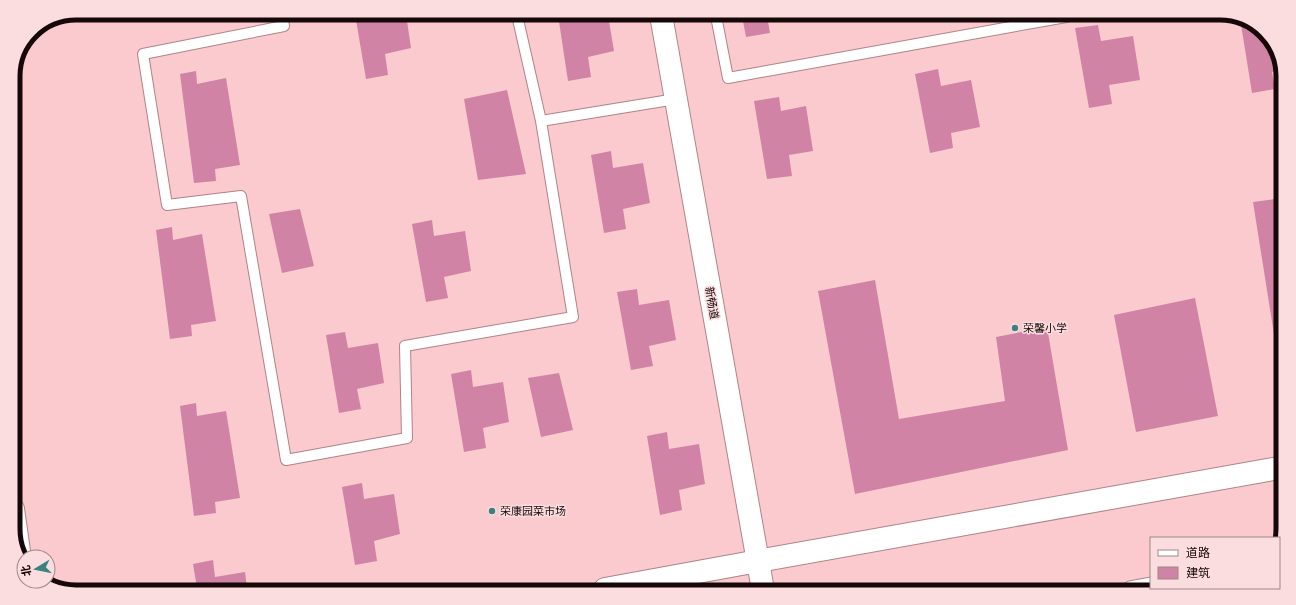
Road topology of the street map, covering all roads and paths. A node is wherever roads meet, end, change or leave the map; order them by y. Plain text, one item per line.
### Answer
1 (283, 20) edge
2 (518, 20) edge
3 (662, 20) edge
4 (717, 20) edge
5 (1049, 20) edge
6 (676, 99) junction
7 (541, 121) junction
8 (1276, 469) edge
9 (758, 561) junction
10 (627, 585) edge
11 (762, 585) edge

1 - 7 lane
2 - 7 lane
3 - 6 street, 新畅道
4 - 5 lane
6 - 7 lane
6 - 9 street, 新畅道
8 - 9 street
9 - 10 street
9 - 11 street, 新畅道

